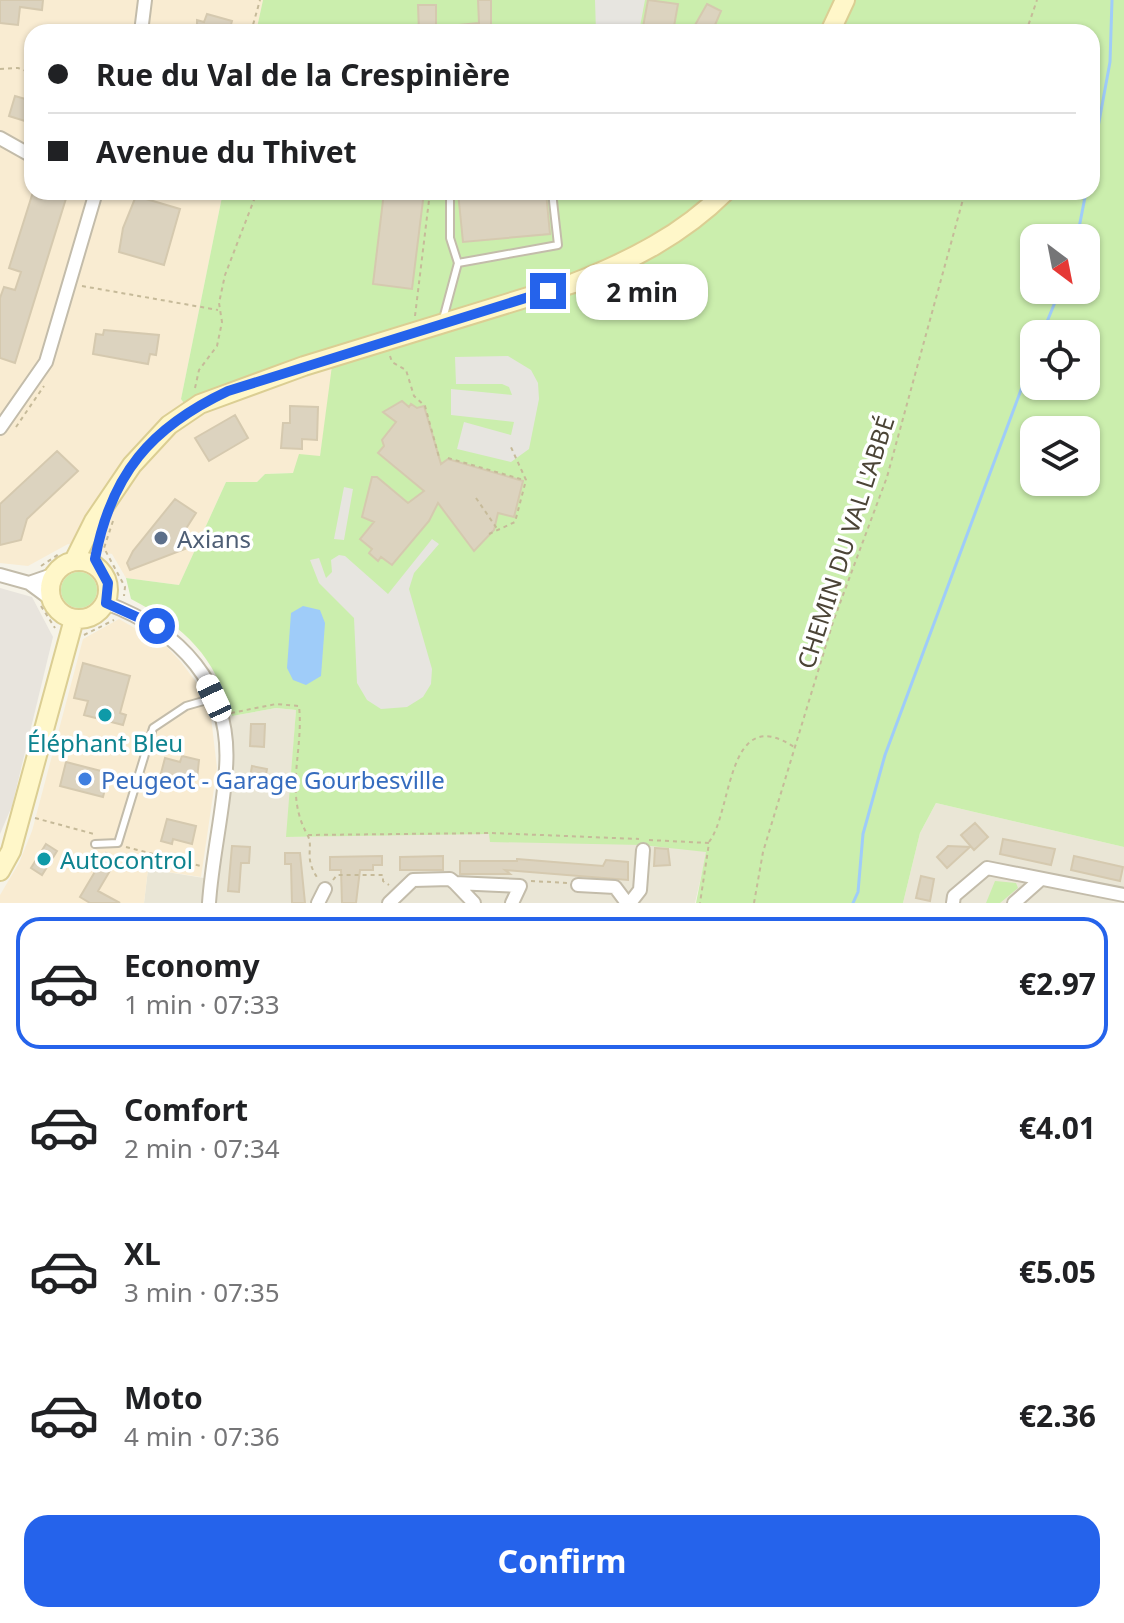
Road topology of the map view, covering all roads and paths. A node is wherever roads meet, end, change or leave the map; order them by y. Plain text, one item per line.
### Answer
1 (145, 0) edge
2 (260, 0) edge
3 (845, 0) edge
4 (1037, 0) edge
5 (142, 24) edge
6 (253, 24) edge
7 (834, 24) edge
8 (1029, 24) edge
9 (0, 69) edge
10 (24, 70) edge
11 (0, 138) edge
12 (24, 152) edge
13 (94, 200) edge
14 (254, 200) edge
15 (429, 200) edge
16 (450, 200) edge
17 (553, 200) edge
18 (716, 200) edge
19 (963, 200) edge
20 (458, 263) junction
21 (70, 283) junction
22 (219, 310) junction
23 (443, 323) junction
24 (413, 333) junction
25 (388, 351) dead end
26 (200, 404) junction
27 (0, 428) edge
28 (510, 445) dead end
29 (439, 457) dead end
30 (448, 458) dead end
31 (526, 480) junction
32 (476, 498) dead end
33 (111, 510) junction
34 (498, 530) junction
35 (489, 534) dead end
36 (74, 561) junction
37 (96, 566) junction
38 (55, 574) junction
39 (0, 575) edge
40 (29, 583) junction
41 (45, 600) junction
42 (113, 605) junction
43 (67, 624) junction
44 (79, 640) dead end
45 (214, 698) junction
46 (220, 715) junction
47 (796, 750) junction
48 (15, 833) junction
49 (308, 835) junction
50 (709, 843) junction
51 (95, 844) dead end
52 (0, 850) edge
53 (643, 850) dead end
54 (0, 871) edge
55 (1041, 879) junction
56 (455, 883) junction
57 (578, 885) joint
58 (520, 886) junction
59 (325, 889) junction
60 (1124, 895) edge
61 (394, 898) edge
62 (209, 903) edge
63 (318, 903) edge
64 (474, 903) edge
65 (512, 903) edge
66 (628, 903) edge
67 (700, 903) edge
68 (754, 903) edge
69 (953, 903) edge
70 (1014, 903) edge

1 - 5 street
2 - 6 path
3 - 7 main road
4 - 8 path
9 - 10 path
11 - 12 street
13 - 21 street
14 - 22 path
15 - 24 path
16 - 20 lane
17 - 20 lane
18 - 23 main road
19 - 47 path, CHEMIN DU VAL L'ABBÉ
20 - 23 lane
21 - 22 path
21 - 27 street
22 - 26 path
23 - 24 main road
24 - 26 main road
25 - 29 path
26 - 33 main road
28 - 31 path
30 - 31 path
31 - 34 path
32 - 34 path
33 - 36 main road
33 - 37 main road
33 - 42 path
34 - 35 path
36 - 37 main road
36 - 38 main road
37 - 42 main road
38 - 40 street
38 - 41 main road
39 - 40 street
40 - 41 street
41 - 43 main road
41 - 43 path
42 - 43 main road
42 - 44 path
42 - 45 street
43 - 48 main road
45 - 46 street
45 - 51 lane
46 - 49 path
46 - 62 street
47 - 50 path
47 - 68 path, CHEMIN DU VAL L'ABBÉ
48 - 52 main road
48 - 54 main road
49 - 50 path
49 - 59 path
50 - 67 path
53 - 66 street
55 - 60 street
55 - 69 street
55 - 70 street
56 - 58 street
56 - 61 street
56 - 64 street
57 - 58 path
57 - 66 street
58 - 65 street
59 - 61 path
59 - 63 street

